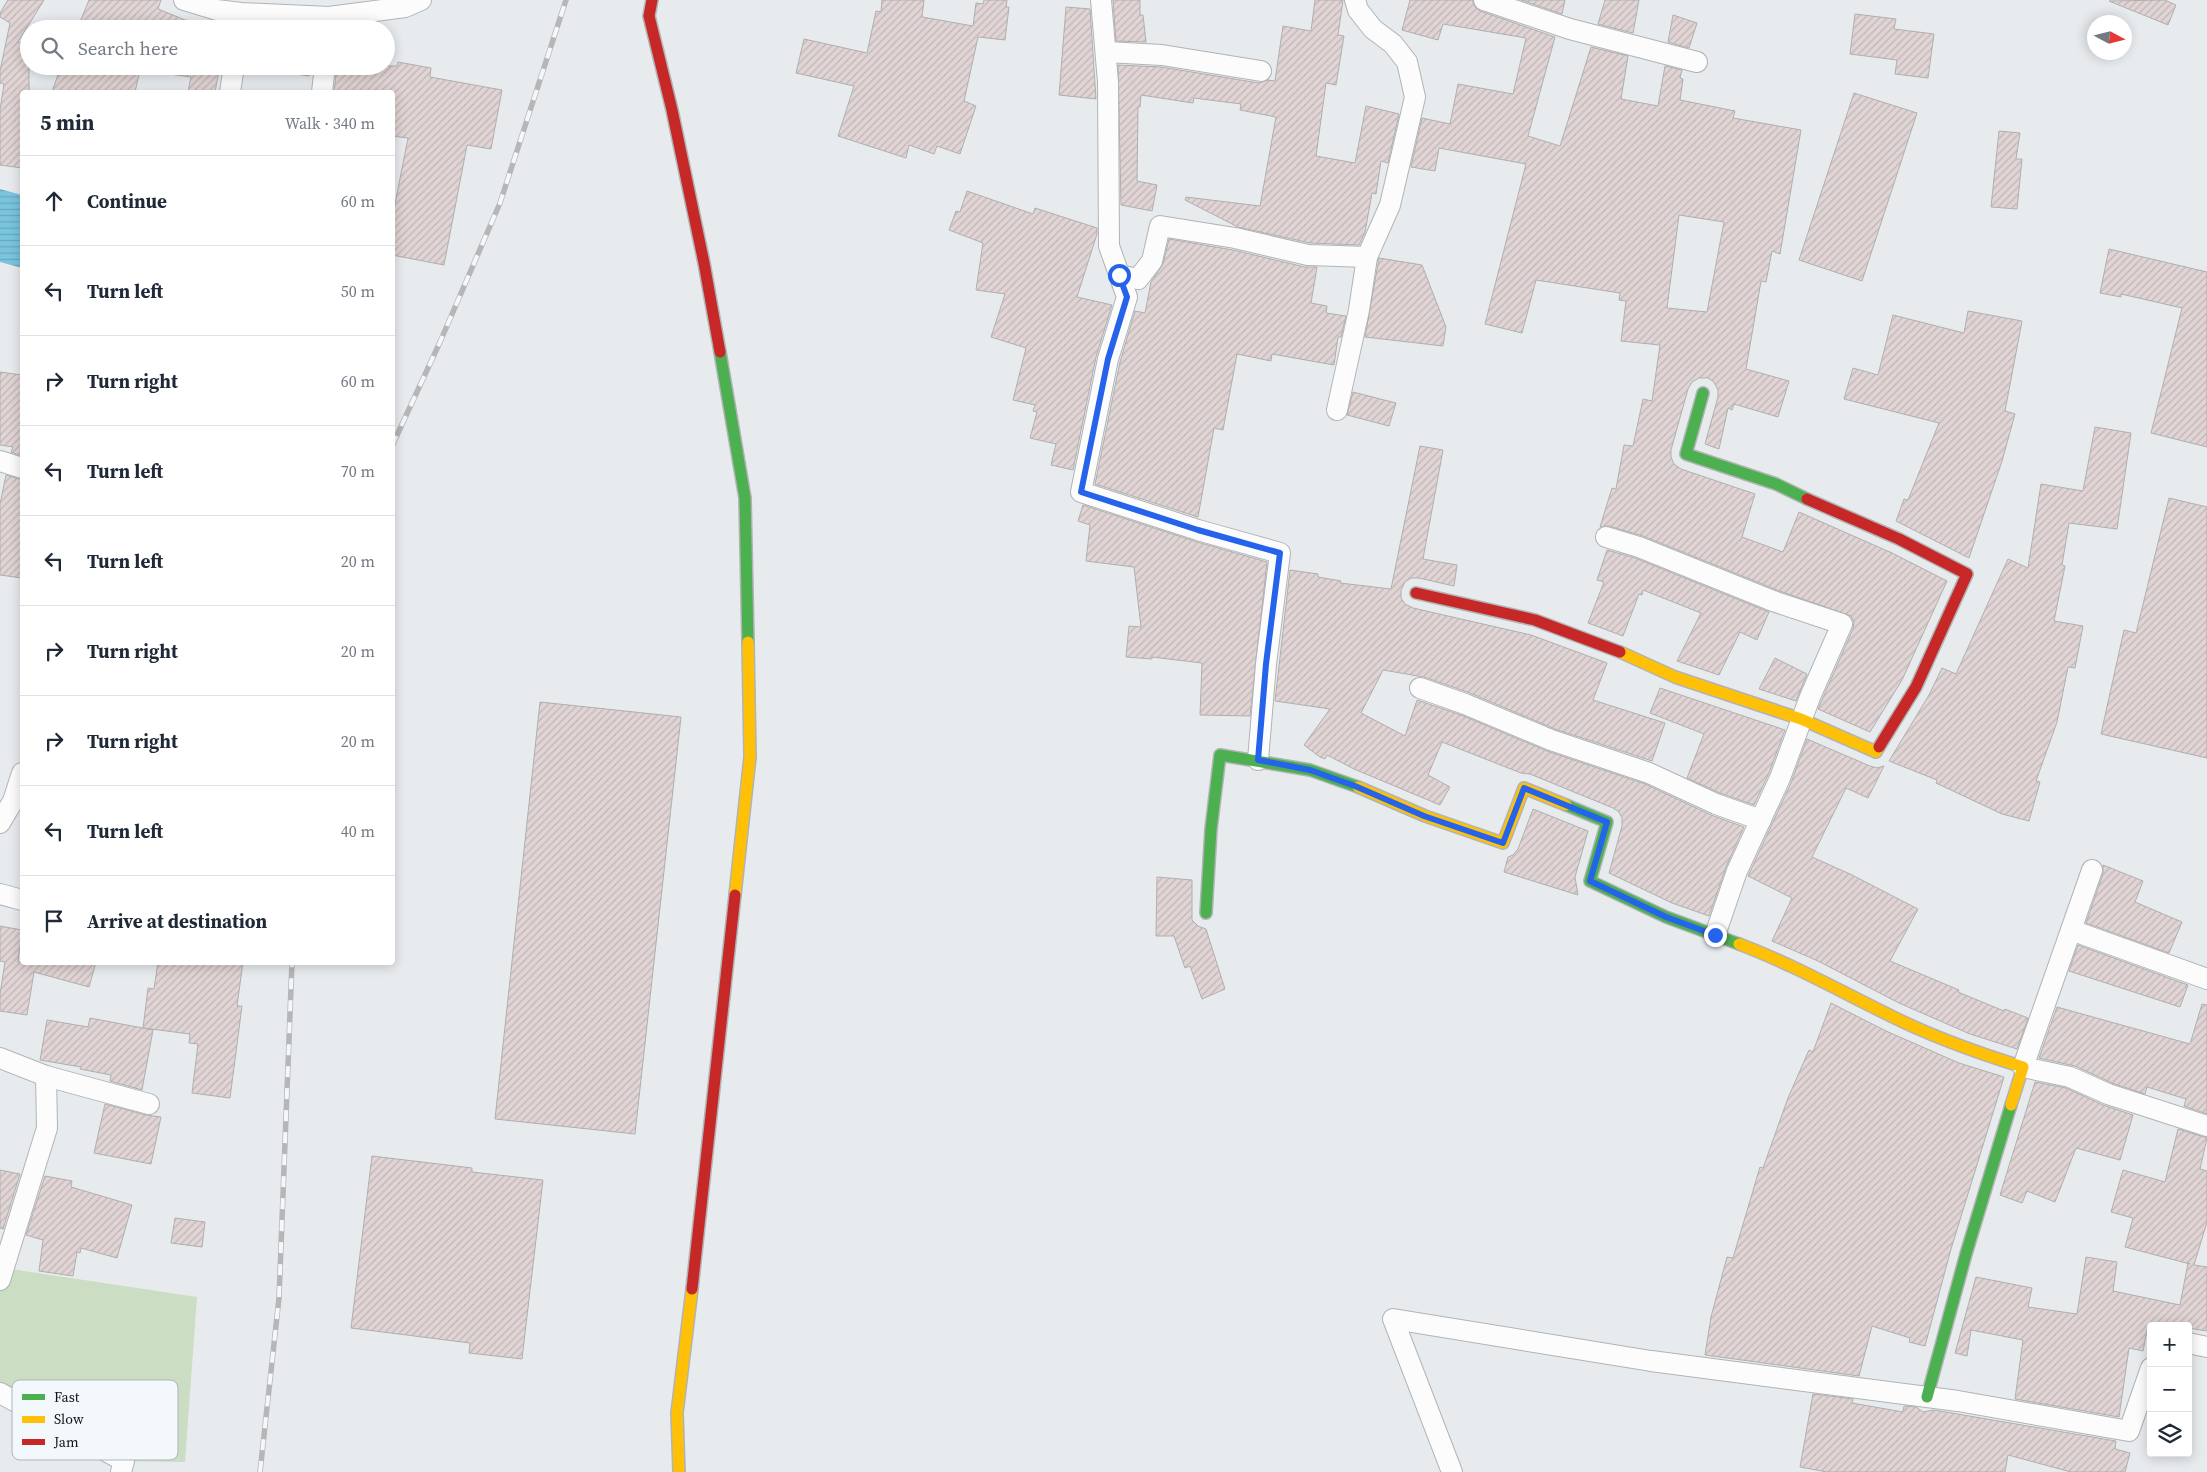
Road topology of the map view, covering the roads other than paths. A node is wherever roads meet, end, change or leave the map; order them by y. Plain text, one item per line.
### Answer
1 (184, 0) edge
2 (421, 0) edge
3 (652, 0) edge
4 (1101, 0) edge
5 (1355, 0) edge
6 (1484, 0) edge
7 (238, 20) edge
8 (342, 20) edge
9 (1106, 52) junction
10 (1697, 62) dead end
11 (1261, 71) dead end
12 (233, 75) edge
13 (324, 75) edge
14 (230, 90) edge
15 (322, 90) edge
16 (1367, 257) junction
17 (1119, 275) junction
18 (1703, 393) dead end
19 (1337, 410) dead end
20 (0, 462) edge
21 (20, 467) edge
22 (1606, 537) dead end
23 (1416, 593) dead end
24 (1420, 688) dead end
25 (1801, 719) junction
26 (1258, 760) junction
27 (20, 783) edge
28 (1761, 820) junction
29 (0, 823) edge
30 (2092, 870) dead end
31 (0, 894) edge
32 (20, 899) edge
33 (1206, 914) dead end
34 (2071, 930) junction
35 (1715, 935) junction
36 (2207, 980) edge
37 (0, 1058) edge
38 (2023, 1067) junction
39 (46, 1076) junction
40 (150, 1104) dead end
41 (2207, 1126) edge
42 (0, 1280) edge
43 (2192, 1344) edge
44 (2207, 1348) edge
45 (2147, 1379) edge
46 (0, 1393) edge
47 (1927, 1397) junction
48 (12, 1400) edge
49 (122, 1460) edge
50 (121, 1472) edge
51 (679, 1472) edge
52 (1452, 1472) edge

1 - 7 street
2 - 8 street
3 - 51 street
4 - 9 street
5 - 16 street
6 - 10 street
9 - 11 street
9 - 17 street
12 - 14 street
13 - 15 street
16 - 17 street
16 - 19 street
17 - 26 street
18 - 25 street
20 - 21 street
22 - 25 street
23 - 25 street
24 - 28 street
25 - 28 street
26 - 33 street
26 - 35 street
27 - 29 street
28 - 35 street
30 - 34 street
31 - 32 street
34 - 36 street
34 - 38 street
35 - 38 street
37 - 39 street
38 - 41 street
38 - 47 street
39 - 40 street
39 - 42 street
43 - 44 street
45 - 47 street
46 - 48 street
47 - 52 street
49 - 50 street

